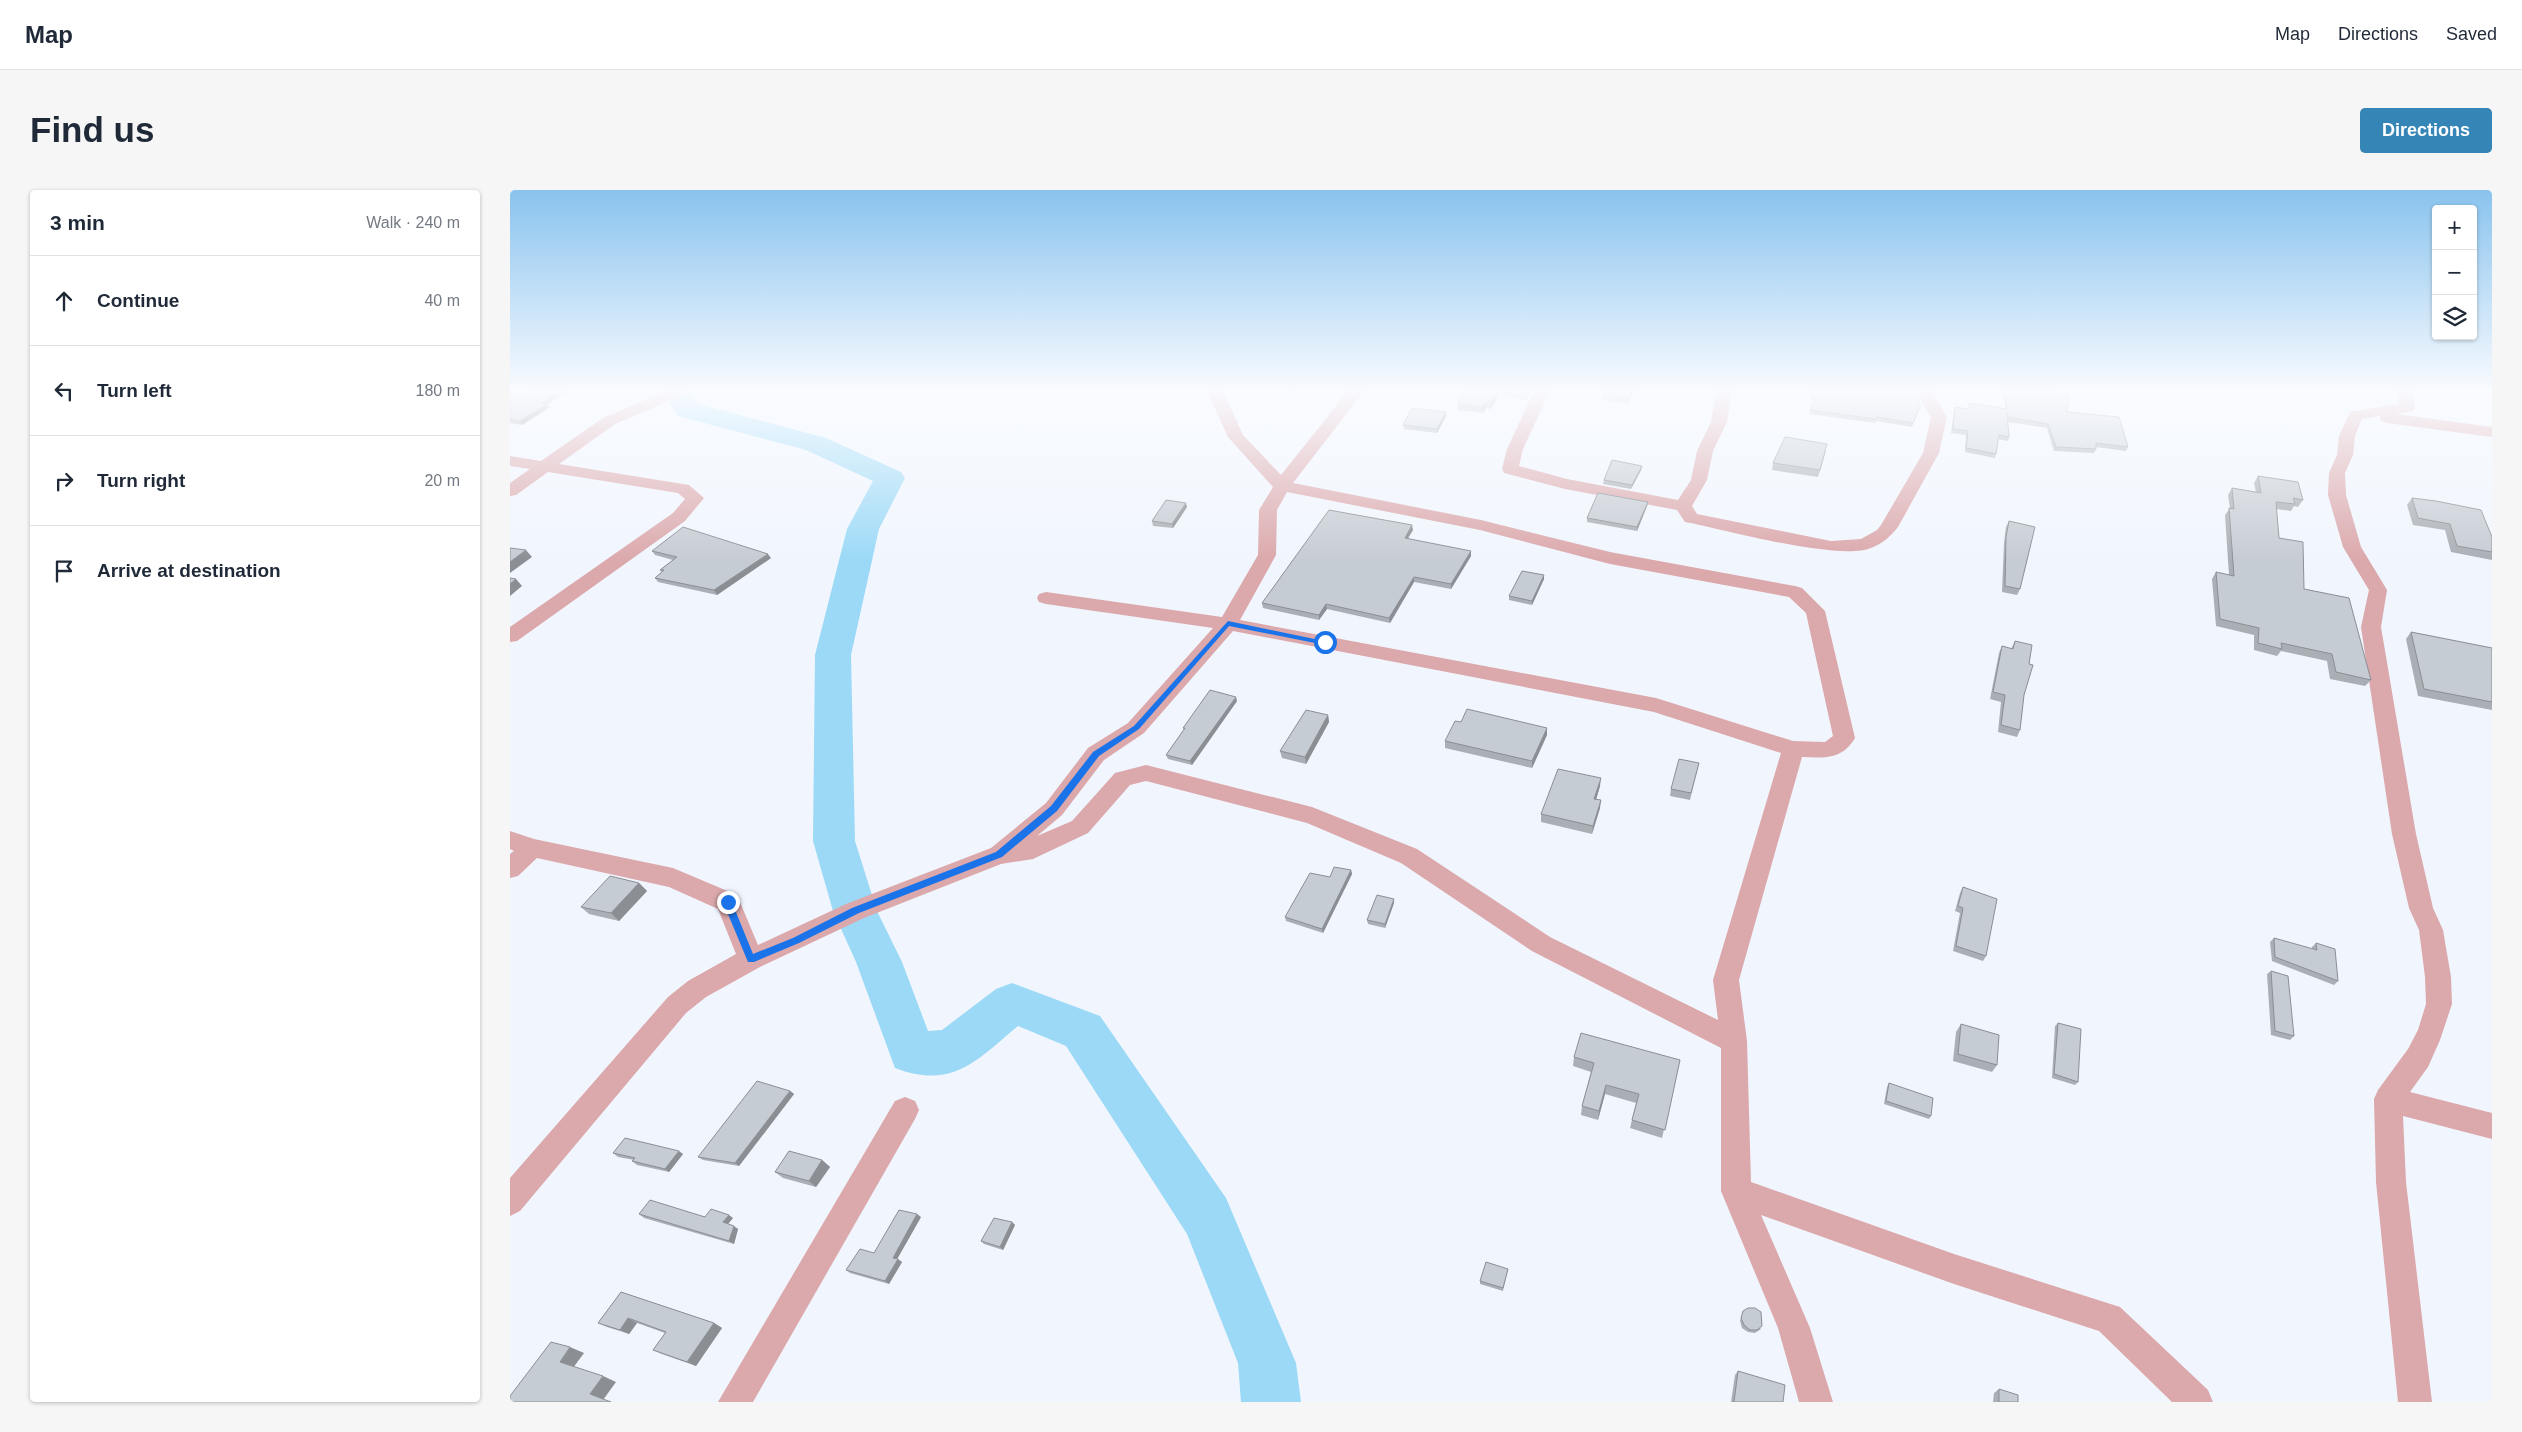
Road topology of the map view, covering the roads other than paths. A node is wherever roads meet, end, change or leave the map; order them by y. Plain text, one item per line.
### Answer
1 (572, 448) edge
2 (1246, 448) edge
3 (1312, 448) edge
4 (1516, 448) edge
5 (1706, 448) edge
6 (1931, 448) edge
7 (2346, 448) edge
8 (510, 461) edge
9 (542, 468) junction
10 (1282, 486) junction
11 (510, 491) edge
12 (1683, 506) junction
13 (1046, 598) dead end
14 (1228, 624) junction
15 (510, 636) edge
16 (1793, 749) junction
17 (510, 840) edge
18 (532, 848) junction
19 (999, 855) junction
20 (510, 869) edge
21 (751, 959) junction
22 (1734, 1041) junction
23 (2388, 1099) junction
24 (905, 1110) dead end
25 (2492, 1126) edge
26 (1736, 1191) junction
27 (510, 1200) edge
28 (2419, 1400) edge
29 (735, 1402) edge
30 (1816, 1402) edge
31 (2196, 1402) edge

1 - 9 street
2 - 10 street
3 - 10 street
4 - 12 street
5 - 12 street
6 - 12 street
7 - 23 street
8 - 9 street
9 - 11 street
9 - 15 street
10 - 14 street
10 - 16 street
13 - 14 street
14 - 16 street
14 - 19 street
16 - 22 street
17 - 18 street
18 - 20 street
18 - 21 street
19 - 21 street
19 - 22 street
21 - 27 street
22 - 26 street
23 - 25 street
23 - 28 street
24 - 29 street
26 - 30 street
26 - 31 street

